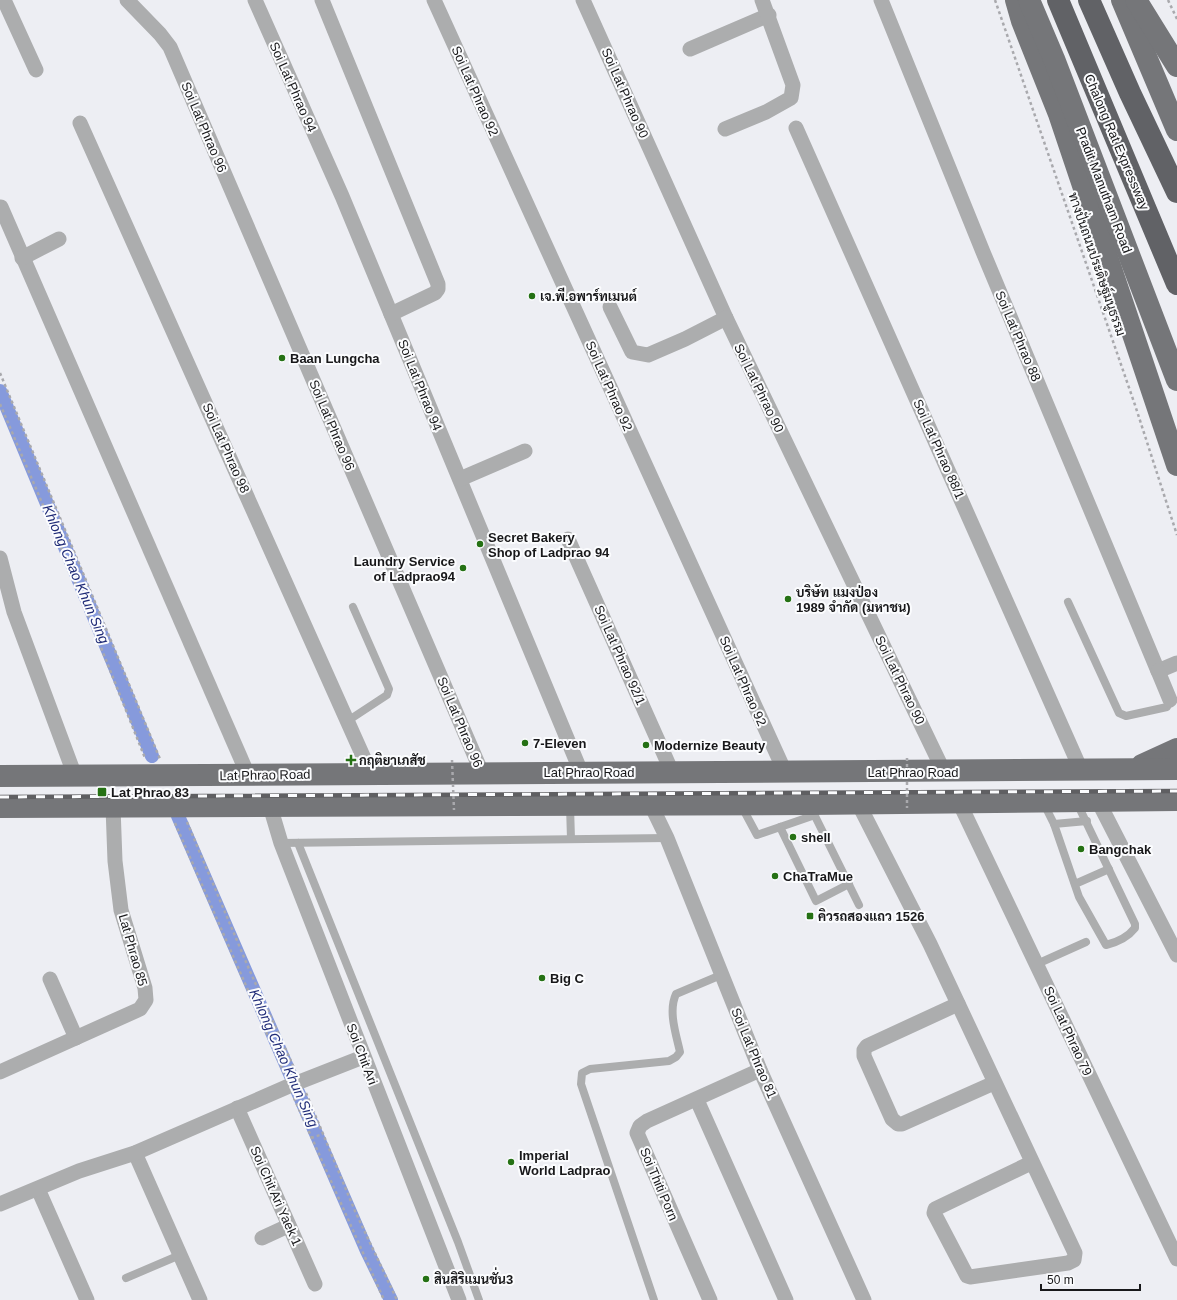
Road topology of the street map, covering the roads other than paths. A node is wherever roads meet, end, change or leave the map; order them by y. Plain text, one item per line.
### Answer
1 (4, 0) edge
2 (126, 0) edge
3 (255, 0) edge
4 (322, 0) edge
5 (434, 0) edge
6 (583, 0) edge
7 (762, 0) edge
8 (881, 0) edge
9 (1016, 0) edge
10 (1028, 0) edge
11 (1058, 0) edge
12 (1089, 0) edge
13 (1122, 0) edge
14 (1136, 0) edge
15 (769, 15) junction
16 (690, 49) dead end
17 (1177, 66) edge
18 (36, 70) dead end
19 (80, 123) dead end
20 (796, 128) dead end
21 (726, 129) dead end
22 (1177, 130) edge
23 (1177, 192) edge
24 (1, 208) edge
25 (58, 239) dead end
26 (22, 258) junction
27 (1177, 284) edge
28 (610, 307) dead end
29 (391, 314) junction
30 (726, 318) junction
31 (1177, 380) edge
32 (525, 451) dead end
33 (1177, 466) edge
34 (460, 479) junction
35 (568, 539) dead end
36 (0, 558) edge
37 (1068, 602) dead end
38 (353, 608) dead end
39 (1177, 664) edge
40 (1158, 671) junction
41 (1170, 700) joint
42 (349, 720) junction
43 (1177, 749) edge
44 (1129, 769) junction
45 (1177, 769) edge
46 (1081, 770) junction
47 (581, 772) junction
48 (672, 772) junction
49 (785, 772) junction
50 (944, 772) junction
51 (482, 773) junction
52 (371, 774) junction
53 (248, 775) junction
54 (0, 776) edge
55 (75, 776) junction
56 (1177, 800) edge
57 (1076, 801) junction
58 (1098, 801) junction
59 (1121, 801) junction
60 (959, 802) junction
61 (1042, 802) junction
62 (650, 803) junction
63 (740, 803) junction
64 (858, 803) junction
65 (570, 804) junction
66 (270, 806) junction
67 (0, 807) edge
68 (113, 807) junction
69 (812, 809) junction
70 (1177, 812) edge
71 (1087, 821) junction
72 (1054, 824) junction
73 (780, 827) junction
74 (667, 838) junction
75 (571, 839) junction
76 (281, 843) junction
77 (298, 843) junction
78 (1109, 869) junction
79 (849, 884) junction
80 (1075, 884) junction
81 (859, 905) dead end
82 (1086, 942) dead end
83 (1177, 955) edge
84 (1037, 964) junction
85 (721, 975) junction
86 (50, 979) dead end
87 (958, 1004) junction
88 (76, 1038) junction
89 (363, 1057) junction
90 (760, 1070) junction
91 (0, 1072) edge
92 (994, 1083) junction
93 (698, 1100) junction
94 (237, 1108) junction
95 (135, 1153) junction
96 (1031, 1163) junction
97 (38, 1189) junction
98 (0, 1204) edge
99 (288, 1226) junction
100 (262, 1238) dead end
101 (180, 1255) junction
102 (1177, 1259) edge
103 (126, 1278) dead end
104 (315, 1284) dead end
105 (87, 1300) edge
106 (200, 1300) edge
107 (459, 1300) edge
108 (479, 1300) edge
109 (654, 1300) edge
110 (710, 1300) edge
111 (786, 1300) edge
112 (864, 1300) edge

1 - 18 street
2 - 51 street, Soi Lat Phrao 96
3 - 29 street, Soi Lat Phrao 94
4 - 29 street
5 - 49 street, Soi Lat Phrao 92
6 - 30 street, Soi Lat Phrao 90
7 - 15 street
8 - 40 street, Soi Lat Phrao 88
9 - 33 main road
10 - 31 main road, Pradit Manutham Road
11 - 27 highway, Chalong Rat Expressway
12 - 23 highway
13 - 22 main road
14 - 17 main road
15 - 16 street
15 - 21 street
19 - 42 street, Soi Lat Phrao 98
20 - 46 street, Soi Lat Phrao 88/1
24 - 26 street
25 - 26 street
26 - 53 street
28 - 30 street
29 - 34 street, Soi Lat Phrao 94
30 - 50 street, Soi Lat Phrao 90
32 - 34 street
34 - 47 street, Soi Lat Phrao 94
35 - 48 street, Soi Lat Phrao 92/1
36 - 55 street
37 - 41 lane
38 - 42 lane
39 - 40 street
40 - 41 street, Soi Lat Phrao 88
42 - 52 street, Soi Lat Phrao 98
43 - 44 main road
44 - 45 main road, Lat Phrao Road
44 - 46 main road, Lat Phrao Road
46 - 50 main road, Lat Phrao Road
47 - 48 main road, Lat Phrao Road
47 - 51 main road, Lat Phrao Road
48 - 49 main road, Lat Phrao Road
49 - 50 main road, Lat Phrao Road
51 - 52 main road, Lat Phrao Road
52 - 53 main road, Lat Phrao Road
53 - 55 main road, Lat Phrao Road
54 - 55 main road, Lat Phrao Road
56 - 59 main road
57 - 58 main road
57 - 61 main road
57 - 71 lane
58 - 59 main road
58 - 83 street
59 - 70 main road
60 - 61 main road
60 - 64 main road
60 - 84 street, Soi Lat Phrao 79
61 - 72 lane
62 - 63 main road
62 - 65 main road
62 - 74 street, Soi Lat Phrao 81
63 - 69 main road
63 - 73 lane
64 - 69 main road
64 - 87 street
65 - 66 main road
65 - 75 lane
66 - 68 main road
66 - 76 street, Soi Chit Ari
67 - 68 main road
68 - 88 street, Lat Phrao 85
69 - 73 lane
69 - 79 lane
71 - 72 lane
71 - 78 lane
72 - 80 lane
73 - 79 lane
74 - 75 lane
74 - 85 street, Soi Lat Phrao 81
75 - 77 lane
76 - 77 lane
76 - 89 street, Soi Chit Ari
77 - 108 lane
78 - 80 lane
78 - 80 lane
79 - 81 lane
82 - 84 lane
84 - 102 street, Soi Lat Phrao 79
85 - 90 street, Soi Lat Phrao 81
85 - 109 lane
86 - 88 street
87 - 92 street
87 - 92 street
88 - 91 street, Lat Phrao 85
89 - 94 street
89 - 107 street, Soi Chit Ari
90 - 93 street, Soi Thiti Porn
90 - 112 street, Soi Lat Phrao 81
92 - 96 street
93 - 110 street, Soi Thiti Porn
93 - 111 street
94 - 95 street
94 - 99 street, Soi Chit Ari Yaek 1
95 - 97 street
95 - 101 street
96 - 96 street
97 - 98 street
97 - 105 street
99 - 100 street
99 - 104 street, Soi Chit Ari Yaek 1
101 - 103 lane
101 - 106 street

